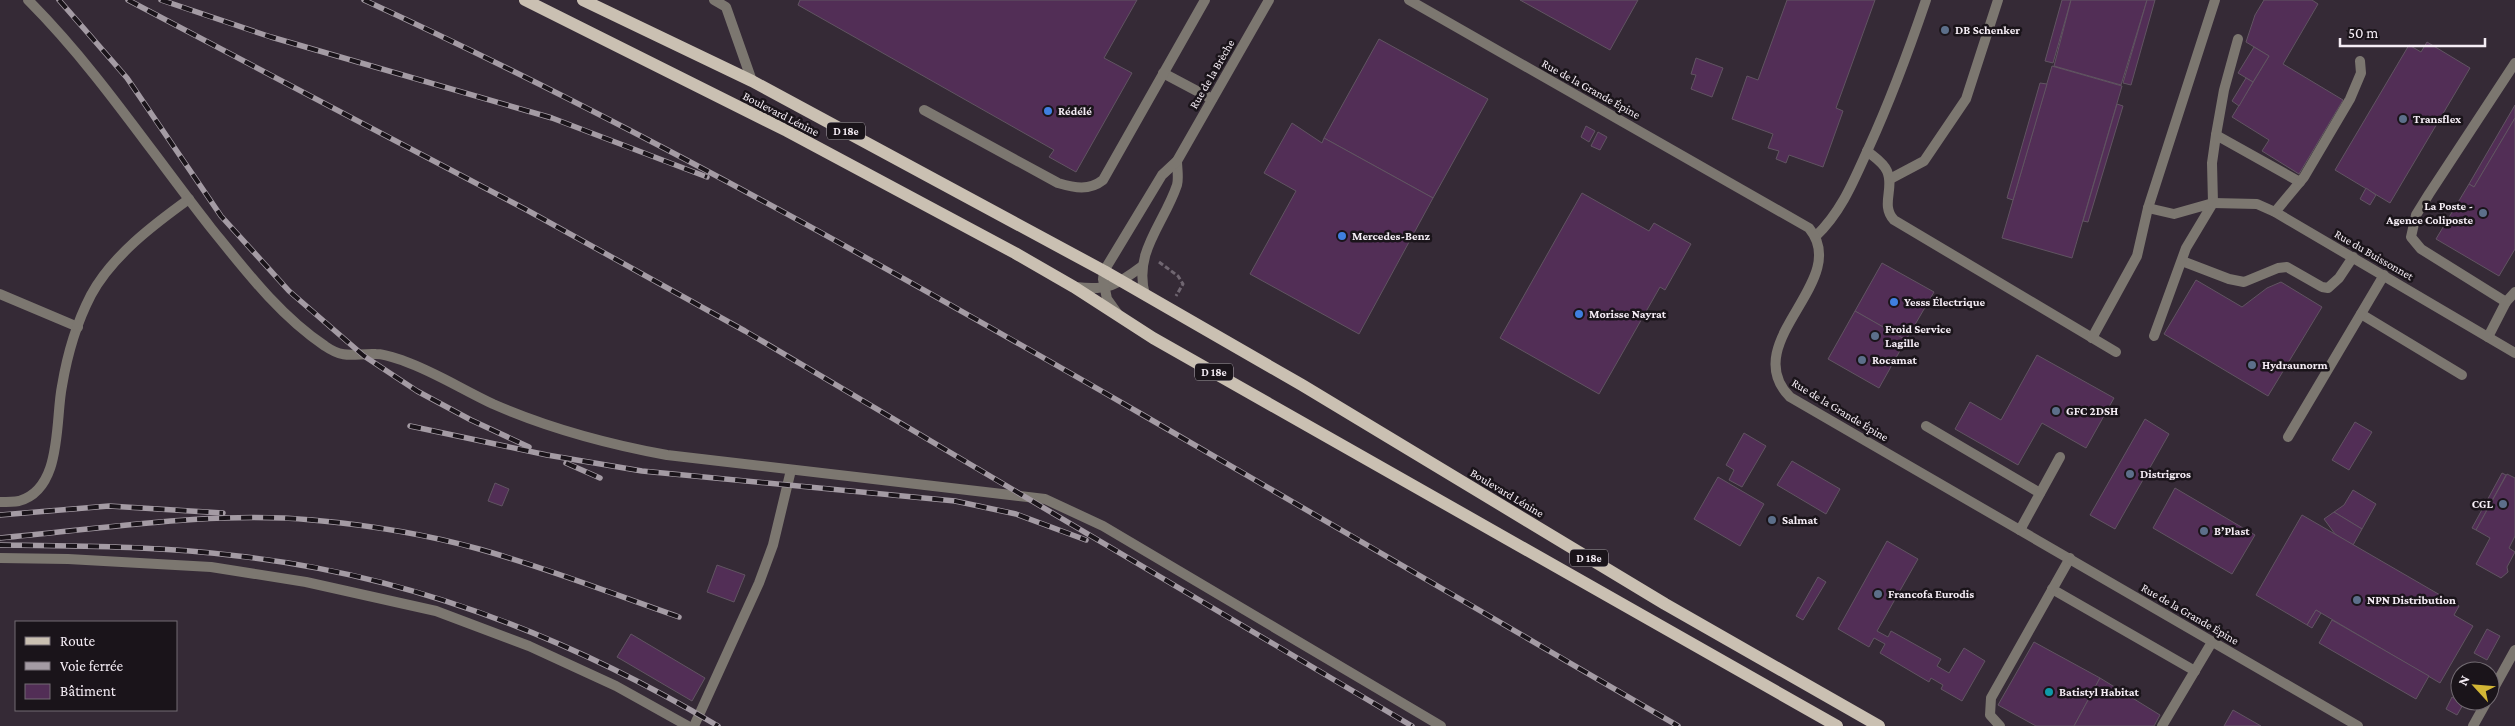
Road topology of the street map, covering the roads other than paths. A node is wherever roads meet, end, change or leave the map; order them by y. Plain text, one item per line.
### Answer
1 (28, 0) edge
2 (525, 0) edge
3 (583, 0) edge
4 (714, 0) edge
5 (1204, 0) edge
6 (1269, 0) edge
7 (1410, 0) edge
8 (1926, 0) edge
9 (1998, 0) edge
10 (2215, 0) edge
11 (725, 3) edge
12 (2238, 39) dead end
13 (2360, 61) dead end
14 (2515, 63) edge
15 (1164, 73) junction
16 (752, 81) junction
17 (1212, 99) junction
18 (924, 110) dead end
19 (2216, 135) junction
20 (1867, 151) junction
21 (1177, 161) junction
22 (1890, 179) junction
23 (2300, 182) junction
24 (189, 199) junction
25 (2213, 203) junction
26 (2148, 208) junction
27 (2276, 212) junction
28 (1816, 236) junction
29 (2353, 257) junction
30 (2182, 261) junction
31 (1141, 267) junction
32 (1104, 271) junction
33 (2384, 275) junction
34 (1122, 282) junction
35 (1074, 287) junction
36 (1104, 288) junction
37 (2515, 292) edge
38 (0, 294) edge
39 (1145, 295) junction
40 (2506, 302) junction
41 (2361, 314) junction
42 (1118, 316) junction
43 (78, 327) junction
44 (2154, 336) dead end
45 (2488, 337) junction
46 (2092, 338) junction
47 (2116, 352) dead end
48 (2515, 353) edge
49 (2462, 375) dead end
50 (1926, 426) dead end
51 (2288, 436) dead end
52 (2060, 457) dead end
53 (791, 470) junction
54 (2040, 493) junction
55 (0, 502) edge
56 (2020, 530) junction
57 (0, 558) edge
58 (2070, 558) junction
59 (2052, 589) junction
60 (2212, 642) junction
61 (2515, 650) edge
62 (2194, 671) junction
63 (2500, 677) edge
64 (2481, 711) edge
65 (688, 726) edge
66 (694, 726) edge
67 (1441, 726) edge
68 (1836, 726) edge
69 (1879, 726) edge
70 (2000, 726) edge
71 (2162, 726) edge
72 (2358, 726) edge
73 (2473, 726) edge

1 - 24 street
2 - 35 main road, Boulevard Lénine / D 18e
3 - 16 main road, Boulevard Lénine / D 18e
4 - 11 street
5 - 15 street
6 - 17 street, Rue de la Brèche
7 - 28 street, Rue de la Grande Épine
8 - 20 street
9 - 22 street
10 - 26 street
11 - 16 street
12 - 19 street
13 - 23 street
14 - 40 street
15 - 17 street
15 - 18 street
16 - 32 main road, Boulevard Lénine / D 18e
17 - 21 street, Rue de la Brèche
19 - 23 street
19 - 25 street
20 - 22 street
20 - 28 street
21 - 31 street, Rue de la Brèche
21 - 32 street, Rue de la Brèche
22 - 46 street
23 - 27 street
24 - 43 street
24 - 53 street
25 - 26 street, Rue du Buissonnet
25 - 27 street, Rue du Buissonnet
25 - 30 street
26 - 46 street
27 - 29 street, Rue du Buissonnet
28 - 56 street, Rue de la Grande Épine
29 - 30 street
29 - 33 street, Rue du Buissonnet
30 - 44 street
31 - 34 street
31 - 39 street, Rue de la Brèche
32 - 34 main road, Boulevard Lénine / D 18e
32 - 36 street, Boulevard Lénine / D 18e
33 - 41 street
33 - 45 street, Rue du Buissonnet
34 - 36 street, Boulevard Lénine / D 18e
34 - 39 main road, Boulevard Lénine / D 18e
35 - 36 street, Boulevard Lénine / D 18e
35 - 42 main road, Boulevard Lénine / D 18e
36 - 42 street, Boulevard Lénine / D 18e
37 - 40 street
38 - 43 street
39 - 69 main road, Boulevard Lénine / D 18e
40 - 45 street
41 - 49 street
41 - 51 street
42 - 68 main road, Boulevard Lénine / D 18e
43 - 55 street
45 - 48 street, Rue du Buissonnet
46 - 47 street
50 - 54 street
52 - 54 street
53 - 66 street
53 - 67 street
54 - 56 street
56 - 58 street, Rue de la Grande Épine
57 - 65 street
58 - 59 street
58 - 60 street, Rue de la Grande Épine
59 - 62 street
59 - 70 street
60 - 62 street
60 - 72 street, Rue de la Grande Épine
61 - 63 street
62 - 71 street
64 - 73 street

